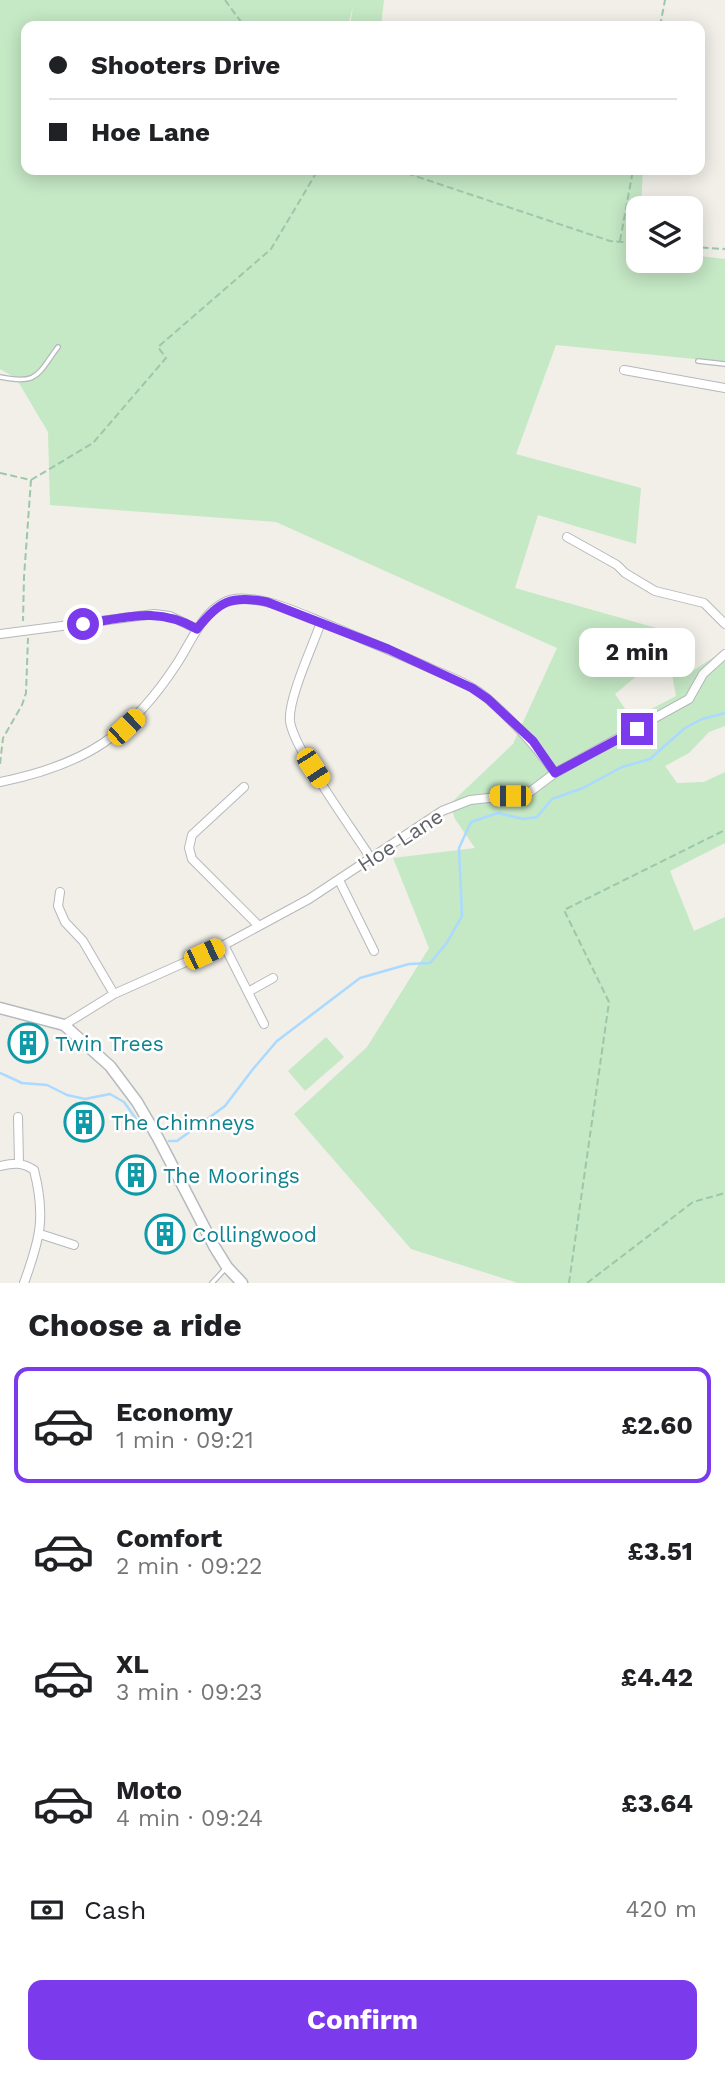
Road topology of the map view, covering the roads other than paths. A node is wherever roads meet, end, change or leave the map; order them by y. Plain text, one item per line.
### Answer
1 (58, 347) dead end
2 (698, 360) dead end
3 (725, 364) edge
4 (624, 370) dead end
5 (0, 377) edge
6 (725, 388) edge
7 (567, 537) dead end
8 (321, 622) junction
9 (725, 624) edge
10 (197, 629) junction
11 (0, 634) edge
12 (725, 654) edge
13 (555, 773) junction
14 (0, 782) edge
15 (244, 787) dead end
16 (370, 857) junction
17 (338, 880) junction
18 (60, 892) dead end
19 (259, 926) junction
20 (224, 945) junction
21 (373, 951) dead end
22 (273, 978) dead end
23 (248, 992) junction
24 (114, 994) junction
25 (0, 1008) edge
26 (264, 1024) dead end
27 (64, 1025) junction
28 (18, 1117) dead end
29 (19, 1163) junction
30 (0, 1166) edge
31 (40, 1234) junction
32 (74, 1245) dead end
33 (227, 1267) junction
34 (24, 1283) edge
35 (212, 1283) edge
36 (242, 1283) edge

1 - 5 lane
2 - 3 lane
4 - 6 street
7 - 9 street
8 - 10 street
8 - 13 street
8 - 16 street
10 - 11 street
10 - 14 street
12 - 13 street, Hoe Lane
13 - 16 street, Hoe Lane
15 - 19 street
16 - 17 street, Hoe Lane
17 - 19 street, Hoe Lane
17 - 21 street
18 - 24 street
19 - 20 street, Hoe Lane
20 - 23 street
20 - 24 street, Hoe Lane
22 - 23 street
23 - 26 street
24 - 27 street, Hoe Lane
25 - 27 street
27 - 33 street
28 - 29 street
29 - 30 street
29 - 31 street
31 - 32 street
31 - 34 street
33 - 35 lane
33 - 36 street

